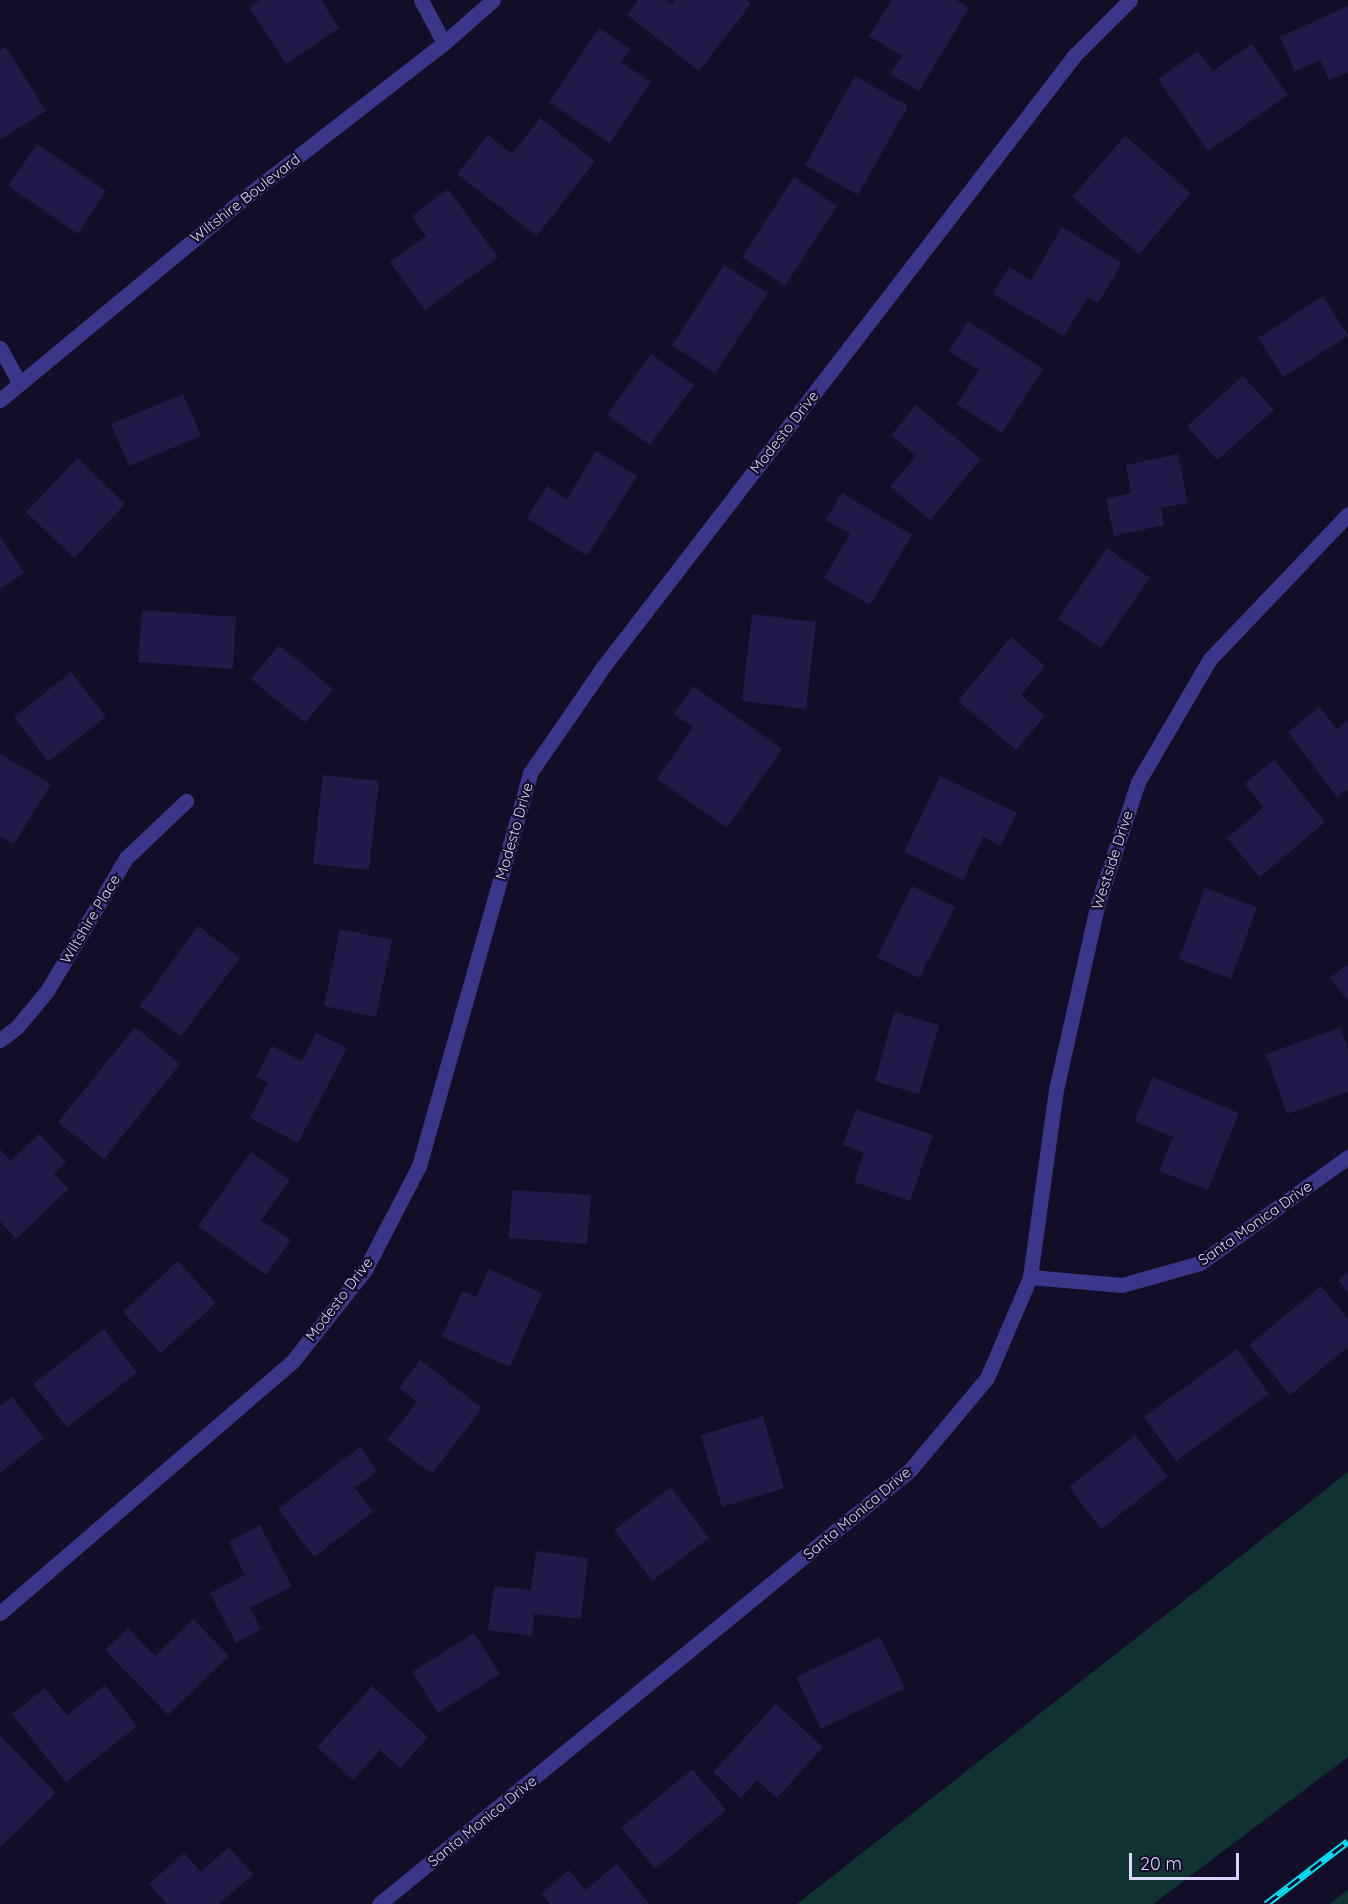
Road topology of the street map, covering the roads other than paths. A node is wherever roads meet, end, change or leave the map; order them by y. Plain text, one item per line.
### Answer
1 (421, 0) edge
2 (493, 0) edge
3 (1130, 0) edge
4 (444, 43) junction
5 (0, 348) edge
6 (19, 382) junction
7 (0, 400) edge
8 (1348, 514) edge
9 (186, 801) dead end
10 (0, 1040) edge
11 (1348, 1157) edge
12 (1030, 1277) junction
13 (0, 1613) edge
14 (379, 1904) edge

1 - 4 street
2 - 4 street, Wiltshire Boulevard
3 - 13 street, Modesto Drive
4 - 6 street, Wiltshire Boulevard
5 - 6 street
6 - 7 street, Wiltshire Boulevard
8 - 12 street, Westside Drive
9 - 10 street, Wiltshire Place
11 - 12 street, Santa Monica Drive
12 - 14 street, Santa Monica Drive

